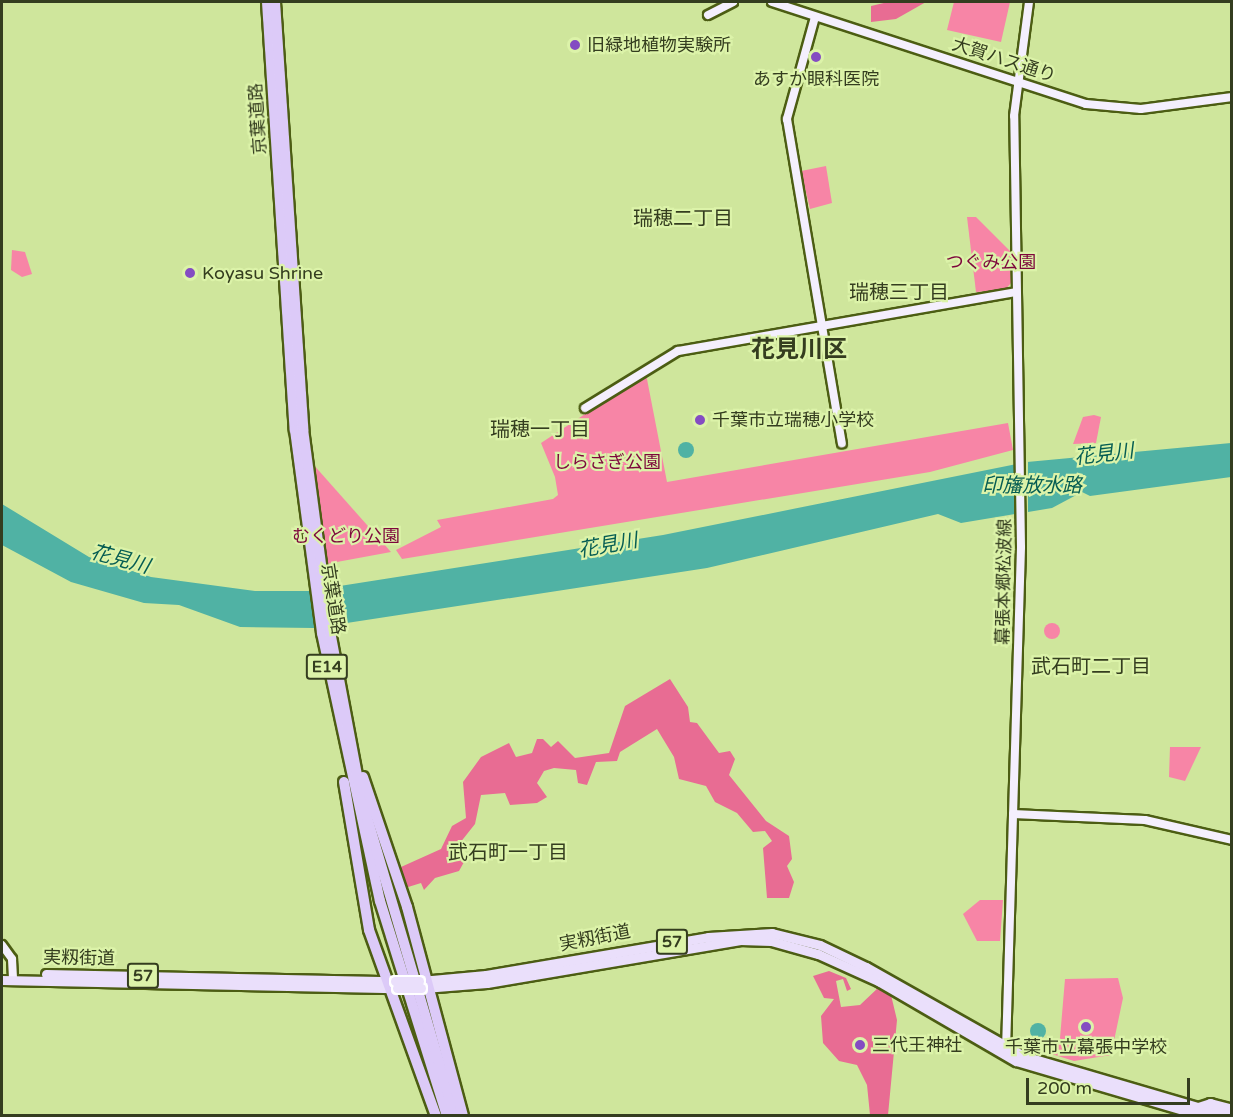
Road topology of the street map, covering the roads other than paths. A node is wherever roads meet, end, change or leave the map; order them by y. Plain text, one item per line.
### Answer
1 (267, 2) edge
2 (275, 2) edge
3 (733, 2) edge
4 (772, 2) edge
5 (1029, 2) edge
6 (708, 15) dead end
7 (816, 17) junction
8 (1016, 80) junction
9 (1232, 98) edge
10 (1016, 292) junction
11 (822, 325) junction
12 (585, 408) dead end
13 (299, 430) junction
14 (842, 443) dead end
15 (331, 662) junction
16 (1013, 814) junction
17 (1232, 840) edge
18 (384, 899) junction
19 (2, 945) edge
20 (2, 974) edge
21 (13, 977) junction
22 (2, 980) edge
23 (425, 984) junction
24 (391, 985) junction
25 (1006, 1052) junction
26 (1232, 1109) edge
27 (1199, 1113) edge
28 (436, 1116) edge
29 (447, 1116) edge
30 (455, 1116) edge
31 (464, 1116) edge
32 (1228, 1116) edge

1 - 13 highway, 京葉道路 / E14
2 - 13 highway, 京葉道路 / E14
3 - 6 street
4 - 7 street, 大賀ハス通り
5 - 8 street, 幕張本郷松波線
7 - 8 street, 大賀ハス通り
7 - 11 street
8 - 9 street, 大賀ハス通り
8 - 10 street, 幕張本郷松波線
10 - 11 street
10 - 16 street, 幕張本郷松波線
11 - 12 street
11 - 14 street
13 - 15 highway, 京葉道路 / E14
15 - 18 highway, 京葉道路 / E14
15 - 23 highway
15 - 24 highway
16 - 17 street
16 - 25 street, 幕張本郷松波線
18 - 29 highway, 京葉道路 / E14
18 - 30 highway, 京葉道路 / E14
19 - 21 street
20 - 21 main road, 実籾街道 / 57
21 - 22 main road, 実籾街道 / 57
21 - 24 main road, 実籾街道 / 57
23 - 24 main road, 実籾街道 / 57, bridge
23 - 25 main road, 実籾街道 / 57
23 - 31 highway
24 - 28 highway
25 - 27 main road, 実籾街道 / 57
26 - 27 main road, 57
27 - 32 main road, 実籾街道 / 57

